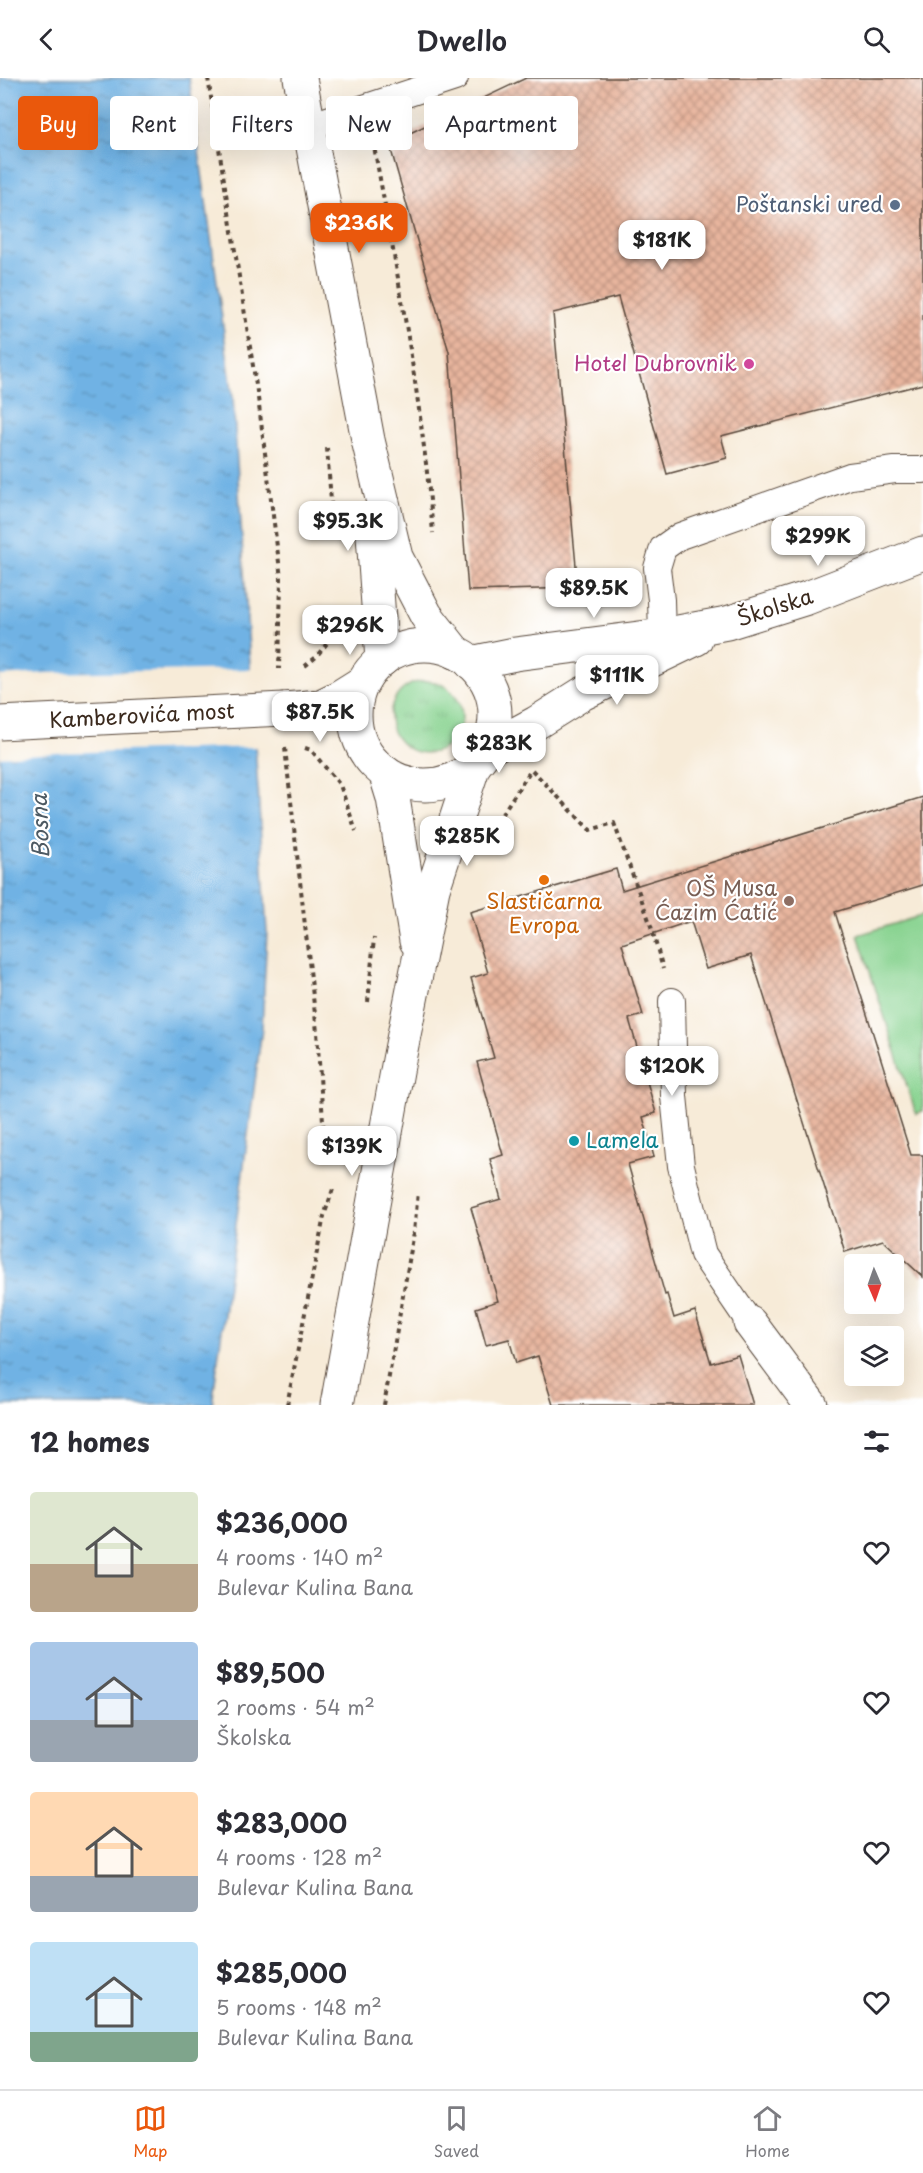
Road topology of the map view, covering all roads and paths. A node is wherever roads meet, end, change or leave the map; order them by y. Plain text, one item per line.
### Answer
1 (208, 78) edge
2 (300, 78) edge
3 (455, 78) edge
4 (303, 96) edge
5 (400, 96) edge
6 (314, 150) edge
7 (375, 150) edge
8 (368, 440) junction
9 (326, 443) dead end
10 (923, 470) edge
11 (332, 521) dead end
12 (434, 542) dead end
13 (923, 553) edge
14 (337, 603) dead end
15 (727, 623) junction
16 (662, 635) junction
17 (463, 657) junction
18 (373, 671) junction
19 (289, 698) junction
20 (0, 723) edge
21 (358, 737) junction
22 (284, 745) dead end
23 (480, 757) junction
24 (538, 763) dead end
25 (531, 770) junction
26 (385, 772) junction
27 (500, 817) dead end
28 (358, 837) dead end
29 (374, 933) dead end
30 (419, 958) junction
31 (672, 1002) joint
32 (367, 1014) dead end
33 (344, 1153) dead end
34 (334, 1185) dead end
35 (750, 1323) joint
36 (287, 1405) edge
37 (337, 1405) edge
38 (811, 1405) edge

1 - 19 path
2 - 4 street
3 - 5 lane
6 - 8 street
7 - 12 path
8 - 17 street
8 - 18 street
9 - 11 path
10 - 16 lane
13 - 15 street, Školska
14 - 19 path
15 - 16 street, Školska
15 - 23 street, Školska
16 - 17 street, Školska
17 - 18 street
17 - 23 street
18 - 19 street
18 - 21 street
19 - 20 street, Kamberovića most, bridge
19 - 21 street
19 - 28 path
21 - 26 street
22 - 33 path
23 - 26 street
23 - 30 street
24 - 25 path
25 - 27 path
25 - 31 path
26 - 30 street
29 - 32 path
30 - 37 street
31 - 35 lane
34 - 36 path
35 - 38 street

